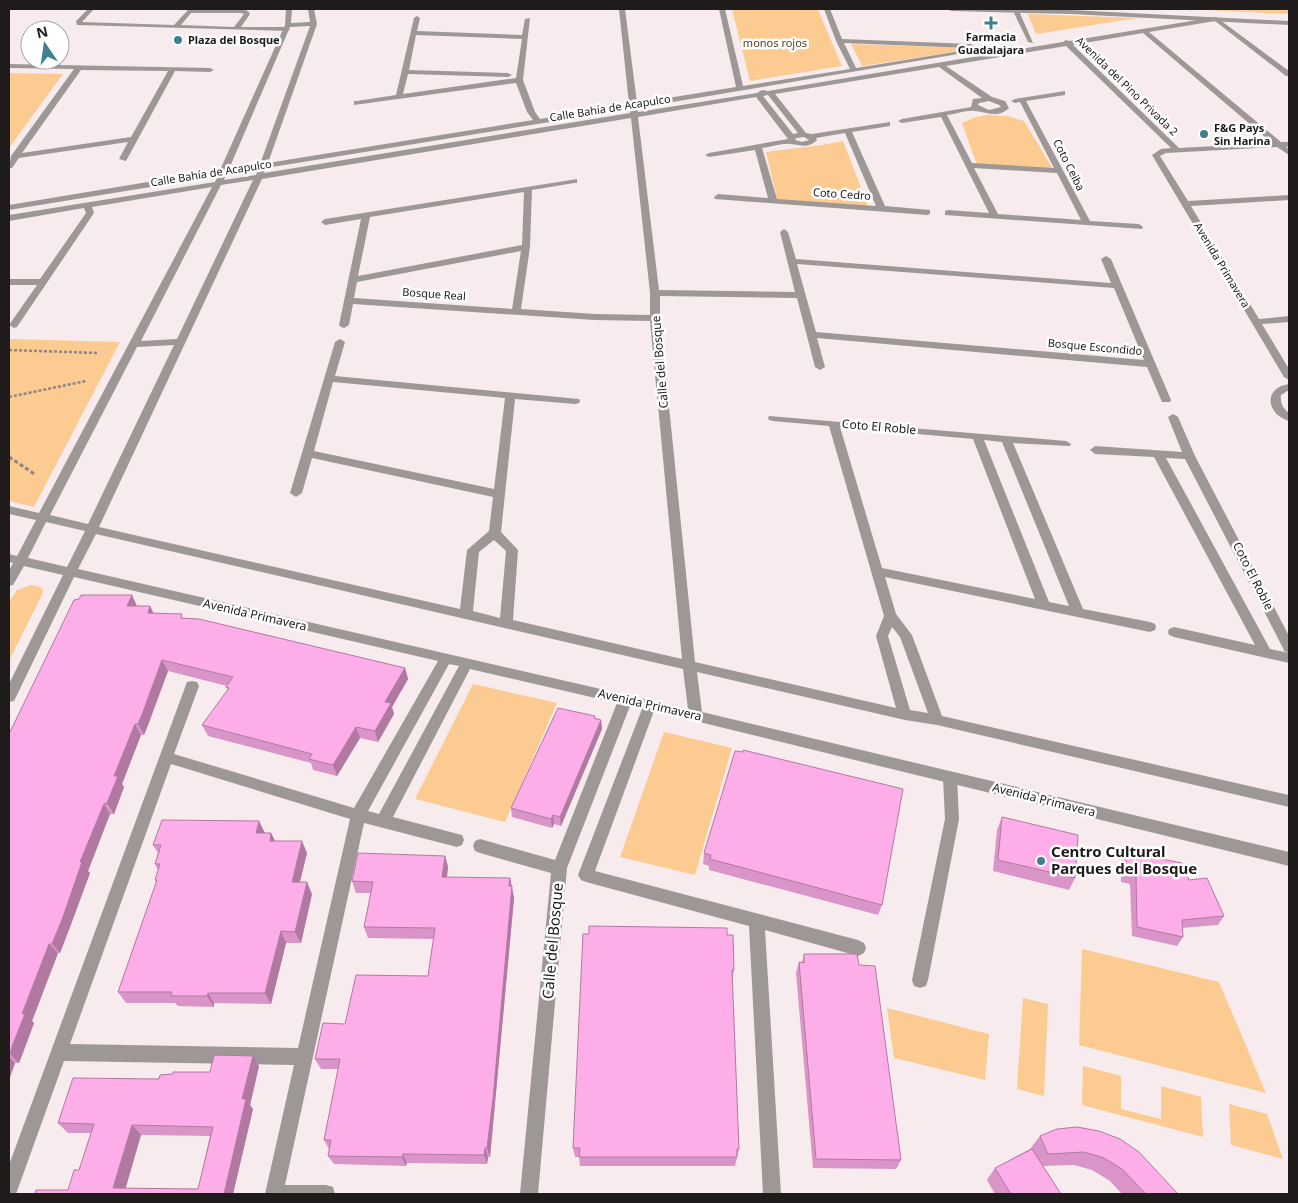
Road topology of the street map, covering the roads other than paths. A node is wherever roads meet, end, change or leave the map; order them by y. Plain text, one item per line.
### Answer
1 (91, 9) edge
2 (289, 9) edge
3 (311, 9) edge
4 (622, 9) edge
5 (722, 9) edge
6 (827, 9) edge
7 (951, 9) edge
8 (190, 10) edge
9 (1016, 10) junction
10 (1070, 10) edge
11 (417, 18) dead end
12 (1188, 18) junction
13 (528, 19) dead end
14 (1216, 19) junction
15 (1289, 23) edge
16 (314, 24) junction
17 (177, 26) junction
18 (238, 26) junction
19 (288, 26) junction
20 (1145, 32) junction
21 (413, 33) junction
22 (525, 37) junction
23 (1060, 37) junction
24 (839, 40) junction
25 (1031, 42) junction
26 (1069, 44) junction
27 (989, 49) junction
28 (1000, 56) junction
29 (926, 59) junction
30 (936, 65) junction
31 (9, 66) edge
32 (79, 67) junction
33 (173, 69) junction
34 (210, 70) dead end
35 (854, 70) junction
36 (404, 72) junction
37 (1289, 74) edge
38 (518, 77) junction
39 (740, 88) junction
40 (762, 91) junction
41 (1062, 93) dead end
42 (399, 97) junction
43 (989, 99) junction
44 (1022, 100) junction
45 (1012, 102) dead end
46 (357, 103) dead end
47 (976, 105) junction
48 (1005, 108) junction
49 (632, 111) junction
50 (943, 114) junction
51 (1032, 116) junction
52 (538, 121) junction
53 (902, 121) dead end
54 (887, 124) dead end
55 (848, 131) junction
56 (807, 136) junction
57 (134, 139) junction
58 (792, 139) junction
59 (1289, 144) edge
60 (1279, 145) junction
61 (758, 146) junction
62 (1178, 151) junction
63 (1289, 154) edge
64 (709, 155) dead end
65 (16, 156) junction
66 (123, 159) dead end
67 (969, 165) junction
68 (9, 166) edge
69 (263, 166) junction
70 (1060, 171) junction
71 (223, 172) junction
72 (259, 177) junction
73 (574, 181) dead end
74 (218, 184) junction
75 (528, 189) junction
76 (718, 197) dead end
77 (1289, 197) edge
78 (773, 201) junction
79 (1186, 204) junction
80 (87, 205) junction
81 (9, 206) edge
82 (881, 208) junction
83 (927, 212) dead end
84 (948, 213) dead end
85 (366, 216) junction
86 (995, 216) junction
87 (9, 218) edge
88 (325, 222) dead end
89 (1087, 223) junction
90 (1139, 227) dead end
91 (784, 232) dead end
92 (526, 247) junction
93 (1106, 259) dead end
94 (792, 261) junction
95 (354, 280) junction
96 (9, 282) edge
97 (43, 282) junction
98 (1118, 286) junction
99 (655, 293) junction
100 (801, 295) junction
101 (350, 301) junction
102 (516, 312) junction
103 (655, 318) junction
104 (1289, 319) edge
105 (1256, 322) junction
106 (14, 324) dead end
107 (344, 325) dead end
108 (812, 335) junction
109 (181, 342) junction
110 (340, 342) dead end
111 (134, 344) junction
112 (1150, 364) junction
113 (820, 367) dead end
114 (1289, 377) edge
115 (330, 379) junction
116 (1289, 387) edge
117 (510, 396) junction
118 (1166, 400) dead end
119 (575, 401) dead end
120 (1173, 417) dead end
121 (773, 418) dead end
122 (1289, 418) edge
123 (833, 423) junction
124 (977, 436) junction
125 (1006, 438) junction
126 (1066, 444) dead end
127 (1095, 450) dead end
128 (309, 454) junction
129 (1158, 454) junction
130 (1189, 456) junction
131 (296, 494) dead end
132 (500, 494) junction
133 (9, 510) edge
134 (43, 518) junction
135 (92, 529) junction
136 (495, 533) junction
137 (15, 560) edge
138 (876, 571) junction
139 (71, 573) junction
140 (9, 582) edge
141 (1044, 606) junction
142 (1078, 612) junction
143 (466, 614) junction
144 (890, 616) junction
145 (506, 623) junction
146 (1150, 627) dead end
147 (1174, 632) dead end
148 (1289, 648) edge
149 (1265, 652) junction
150 (446, 658) junction
151 (1289, 658) edge
152 (468, 663) junction
153 (689, 664) junction
154 (192, 686) dead end
155 (9, 697) edge
156 (626, 700) junction
157 (650, 705) junction
158 (905, 715) junction
159 (696, 716) junction
160 (937, 720) junction
161 (166, 757) junction
162 (950, 778) junction
163 (1289, 801) edge
164 (358, 815) junction
165 (383, 821) junction
166 (456, 840) dead end
167 (480, 846) dead end
168 (1289, 859) edge
169 (559, 868) junction
170 (757, 921) junction
171 (858, 948) dead end
172 (920, 980) dead end
173 (58, 1052) junction
174 (304, 1057) junction
175 (9, 1189) edge
176 (274, 1194) edge
177 (326, 1194) edge
178 (529, 1194) edge
179 (772, 1194) edge

1 - 17 street
2 - 19 street
3 - 16 street
4 - 49 street, Calle del Bosque
5 - 39 street
6 - 24 street
7 - 9 street
8 - 17 street
8 - 18 street
9 - 10 street
9 - 25 street
10 - 12 street
11 - 21 street
12 - 14 street
12 - 23 street, Calle Bahía de Acapulco
13 - 22 street
14 - 15 street
14 - 20 street, Calle Bahía de Acapulco
14 - 37 street
16 - 19 street
16 - 69 street
17 - 18 street
18 - 19 street
19 - 71 street
20 - 26 street, Calle Bahía de Acapulco
20 - 60 street
21 - 22 street
21 - 36 street
22 - 38 street
23 - 25 street, Calle Bahía de Acapulco
23 - 26 street, Avenida del Pino Privada 2
24 - 27 street
24 - 35 street
25 - 27 street, Calle Bahía de Acapulco
26 - 28 street, Calle Bahía de Acapulco
26 - 62 street, Avenida del Pino Privada 2
27 - 28 street
27 - 29 street, Calle Bahía de Acapulco
28 - 30 street, Calle Bahía de Acapulco
29 - 30 street
29 - 35 street, Calle Bahía de Acapulco
30 - 40 street, Calle Bahía de Acapulco
30 - 43 street
30 - 47 street
31 - 32 street
32 - 33 street
32 - 65 street
33 - 34 street
33 - 57 street
35 - 40 street, Calle Bahía de Acapulco
36 - 38 street
36 - 42 street
38 - 42 street
38 - 52 street
39 - 40 street, Calle Bahía de Acapulco
39 - 49 street, Calle Bahía de Acapulco
40 - 49 street, Calle Bahía de Acapulco
40 - 56 street
40 - 58 street
41 - 44 street
42 - 46 street
43 - 47 street
43 - 48 street
44 - 45 street
44 - 51 street, Coto Ceiba
47 - 48 street
47 - 50 street
48 - 51 street
49 - 52 street, Calle Bahía de Acapulco
49 - 72 street, Calle Bahía de Acapulco
49 - 99 street, Calle del Bosque
50 - 53 street
50 - 67 street
51 - 70 street, Coto Ceiba
52 - 69 street, Calle Bahía de Acapulco
54 - 55 street
55 - 56 street
55 - 82 street, Coto Cedro
56 - 58 street
57 - 65 street
57 - 66 street
58 - 61 street
59 - 60 street
60 - 62 street
60 - 63 street
61 - 64 street
61 - 78 street
62 - 79 street, Avenida Primavera
65 - 68 street
67 - 70 street
67 - 86 street
69 - 71 street, Calle Bahía de Acapulco
69 - 72 street
70 - 89 street, Coto Ceiba
71 - 74 street
71 - 81 street, Calle Bahía de Acapulco
72 - 74 street, Calle Bahía de Acapulco
72 - 109 street
73 - 75 street
74 - 80 street, Calle Bahía de Acapulco
74 - 111 street
75 - 85 street
75 - 92 street
76 - 78 street, Coto Cedro
77 - 79 street
78 - 82 street, Coto Cedro
79 - 105 street, Avenida Primavera
80 - 87 street, Calle Bahía de Acapulco
80 - 97 street
82 - 83 street
84 - 86 street
85 - 88 street
85 - 95 street
86 - 89 street
89 - 90 street
91 - 94 street
92 - 95 street
92 - 102 street
93 - 98 street, Bosque Escondido
94 - 98 street
94 - 100 street
95 - 101 street
96 - 97 street
97 - 106 street
98 - 112 street, Bosque Escondido
99 - 100 street
99 - 103 street, Calle del Bosque
100 - 108 street
101 - 102 street, Bosque Real
101 - 107 street
102 - 103 street, Bosque Real
103 - 153 street, Calle del Bosque
104 - 105 street
105 - 114 street, Avenida Primavera
108 - 112 street, Bosque Escondido
108 - 113 street
109 - 111 street
109 - 135 street
110 - 115 street
111 - 134 street
112 - 118 street
115 - 117 street
115 - 128 street
116 - 122 street
117 - 119 street
117 - 132 street
120 - 130 street, Coto El Roble
121 - 123 street
123 - 124 street, Coto El Roble
123 - 138 street, Coto El Roble
124 - 125 street, Coto El Roble
124 - 141 street
125 - 126 street, Coto El Roble
125 - 142 street
127 - 129 street
128 - 131 street
128 - 132 street
129 - 130 street
129 - 149 street
130 - 148 street, Coto El Roble
132 - 136 street
133 - 134 street
134 - 135 street
134 - 137 street
135 - 139 street
135 - 143 street
136 - 143 street
136 - 145 street
137 - 139 street, Avenida Primavera
137 - 140 street
138 - 141 street
138 - 144 street, Coto El Roble
139 - 150 street, Avenida Primavera
139 - 155 street
141 - 142 street
142 - 146 street
143 - 145 street
144 - 158 street
144 - 160 street, Coto El Roble
145 - 153 street
147 - 149 street
149 - 151 street
150 - 152 street, Avenida Primavera
150 - 164 street
152 - 156 street, Avenida Primavera
152 - 165 street
153 - 158 street
153 - 159 street, Calle del Bosque
154 - 161 street
156 - 157 street, Avenida Primavera
156 - 169 street, Calle del Bosque
157 - 159 street, Avenida Primavera
157 - 170 street
158 - 160 street
159 - 162 street, Avenida Primavera
160 - 163 street
161 - 164 street
161 - 173 street
162 - 168 street, Avenida Primavera
162 - 172 street
164 - 165 street
164 - 174 street
165 - 166 street
167 - 169 street
169 - 178 street, Calle del Bosque
170 - 171 street
170 - 179 street
173 - 174 street
173 - 175 street
174 - 176 street
176 - 177 street

